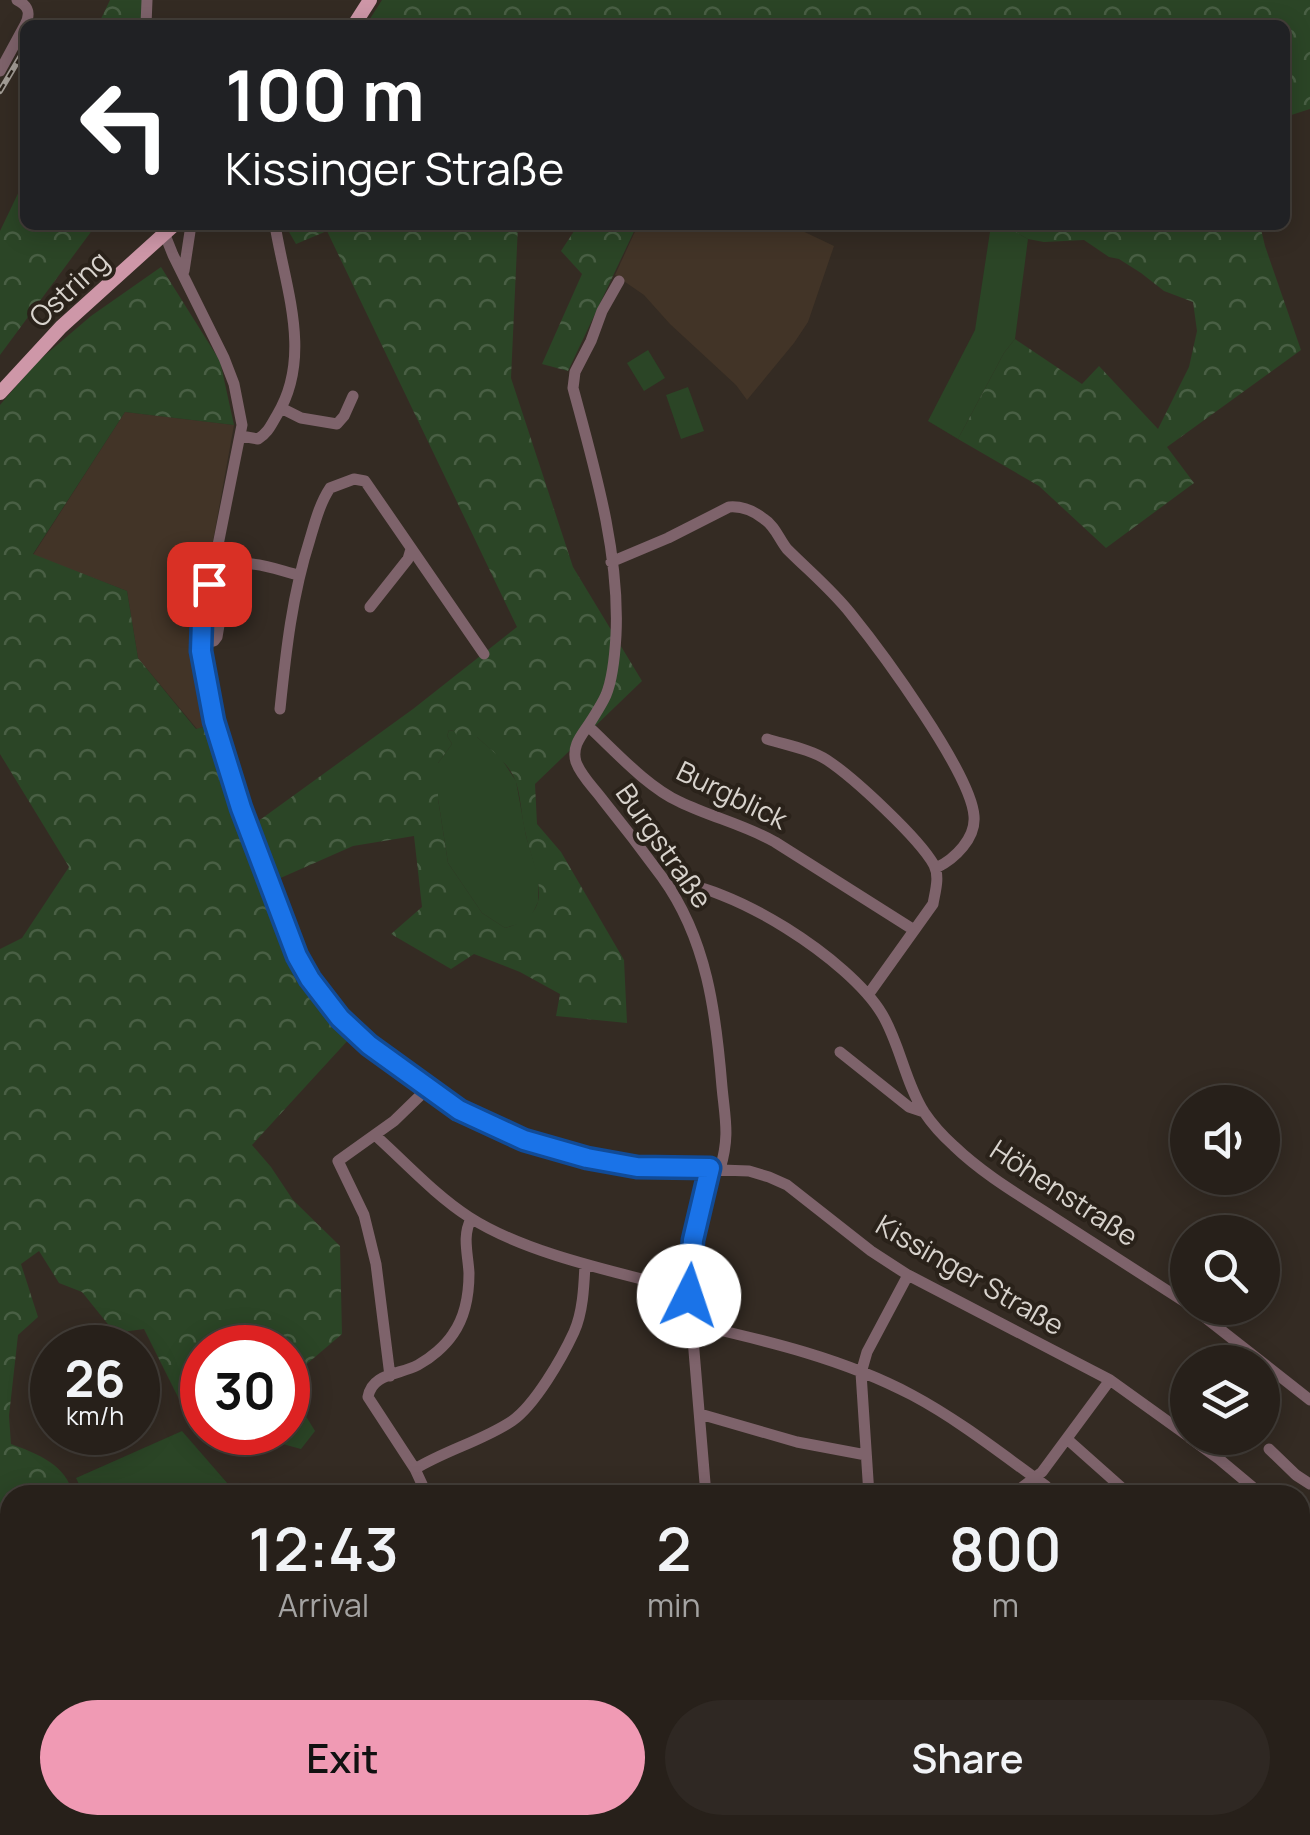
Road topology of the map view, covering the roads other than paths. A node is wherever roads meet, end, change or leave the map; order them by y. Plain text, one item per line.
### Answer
1 (17, 0) edge
2 (27, 20) edge
3 (20, 35) edge
4 (0, 71) edge
5 (165, 230) edge
6 (168, 230) edge
7 (190, 230) edge
8 (276, 230) edge
9 (184, 276) junction
10 (618, 280) dead end
11 (0, 392) edge
12 (352, 396) dead end
13 (281, 408) junction
14 (241, 436) junction
15 (411, 549) junction
16 (611, 562) junction
17 (299, 575) junction
18 (370, 607) dead end
19 (201, 644) junction
20 (484, 654) dead end
21 (280, 709) dead end
22 (588, 726) junction
23 (767, 740) dead end
24 (936, 868) junction
25 (666, 882) junction
26 (914, 930) junction
27 (868, 995) junction
28 (840, 1052) dead end
29 (428, 1088) junction
30 (924, 1112) junction
31 (376, 1136) junction
32 (715, 1168) junction
33 (471, 1219) junction
34 (585, 1264) junction
35 (908, 1274) junction
36 (688, 1291) junction
37 (1170, 1293) edge
38 (693, 1324) junction
39 (1214, 1325) edge
40 (861, 1373) junction
41 (390, 1376) junction
42 (1110, 1380) junction
43 (1310, 1400) edge
44 (700, 1414) junction
45 (1170, 1423) edge
46 (1067, 1440) junction
47 (866, 1455) junction
48 (1216, 1455) edge
49 (1276, 1455) edge
50 (415, 1469) junction
51 (1033, 1477) junction
52 (1310, 1484) edge
53 (422, 1485) edge
54 (705, 1485) edge
55 (868, 1485) edge
56 (1024, 1485) edge
57 (1045, 1485) edge
58 (1119, 1485) edge
59 (1251, 1485) edge

1 - 2 street
3 - 4 street
5 - 11 main road, Ostring
6 - 9 street, Kissinger Straße
7 - 9 street
8 - 13 street
9 - 14 street, Kissinger Straße
10 - 16 street, Burgstraße
12 - 13 street
13 - 14 street
14 - 19 street, Kissinger Straße
15 - 17 street
15 - 18 street
15 - 20 street
16 - 22 street, Burgstraße
16 - 24 street
17 - 19 street
17 - 21 street
19 - 29 street, Kissinger Straße
22 - 25 street, Burgstraße
22 - 26 street, Burgblick
23 - 24 street
24 - 26 street
25 - 27 street, Höhenstraße
25 - 32 street, Burgstraße
26 - 27 street
27 - 30 street, Höhenstraße
28 - 30 street, Höhenstraße
29 - 31 street
29 - 32 street, Kissinger Straße
30 - 37 street, Höhenstraße
31 - 33 street
31 - 41 street
32 - 35 street, Kissinger Straße
32 - 36 street, Burgstraße
33 - 34 street
33 - 41 street
34 - 36 street
34 - 50 street
35 - 40 street
35 - 42 street, Kissinger Straße
36 - 38 street, Burgstraße
38 - 40 street
38 - 44 street, Burgstraße
39 - 43 street, Höhenstraße
40 - 47 street
40 - 51 street
41 - 50 street
42 - 45 street, Kissinger Straße
42 - 46 street
44 - 47 street
44 - 54 street, Burgstraße
46 - 51 street
46 - 58 street
47 - 55 street
48 - 59 street, Kissinger Straße
49 - 52 street
50 - 53 street
51 - 56 street
51 - 57 street

